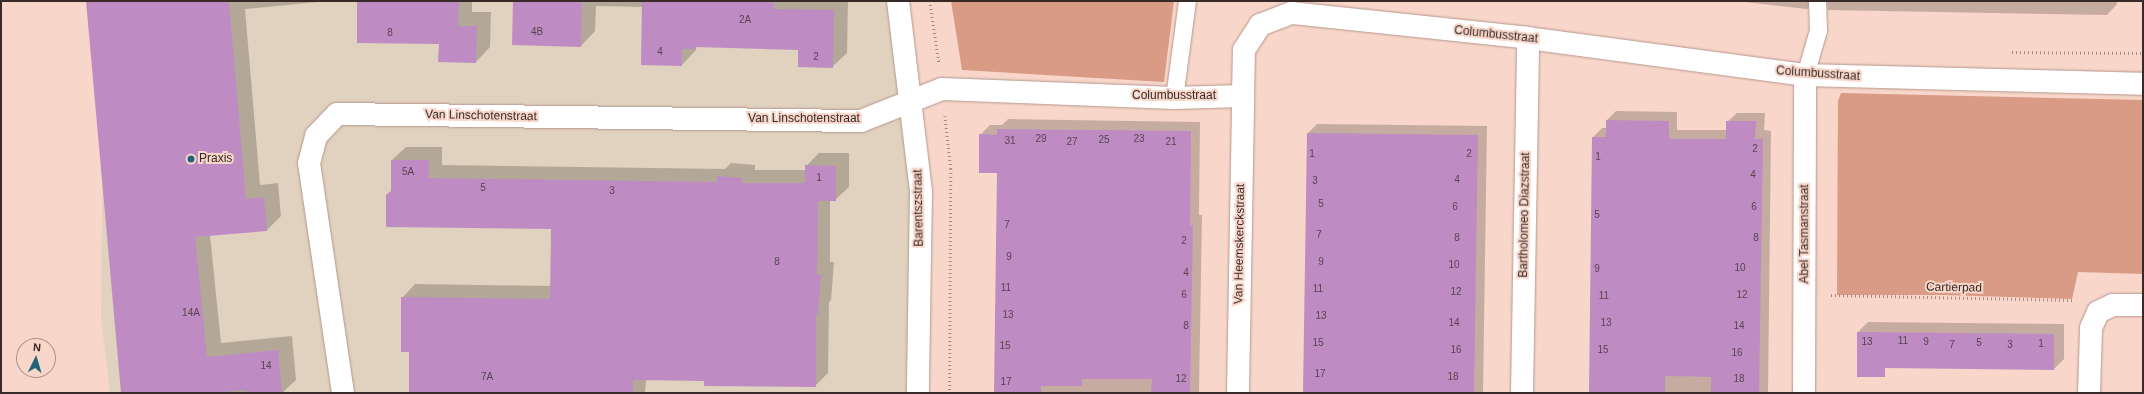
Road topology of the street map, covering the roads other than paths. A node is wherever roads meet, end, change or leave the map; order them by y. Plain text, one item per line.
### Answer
1 (898, 1) edge
2 (1187, 1) edge
3 (1817, 1) edge
4 (1528, 38) junction
5 (1805, 75) junction
6 (2143, 84) edge
7 (1243, 96) junction
8 (1174, 98) junction
9 (912, 102) junction
10 (2143, 305) edge
11 (343, 393) edge
12 (918, 393) edge
13 (1238, 393) edge
14 (1522, 393) edge
15 (1804, 393) edge
16 (2089, 393) edge

1 - 9 street, Barentszstraat
2 - 8 lane
3 - 5 lane
4 - 5 street, Columbusstraat
4 - 7 street, Columbusstraat
4 - 14 street, Bartholomeo Diazstraat
5 - 6 street, Columbusstraat
5 - 15 street, Abel Tasmanstraat
7 - 8 street, Columbusstraat
7 - 13 street, Van Heemskerckstraat
8 - 9 street, Columbusstraat
9 - 11 street, Van Linschotenstraat
9 - 12 street, Barentszstraat
10 - 16 street

